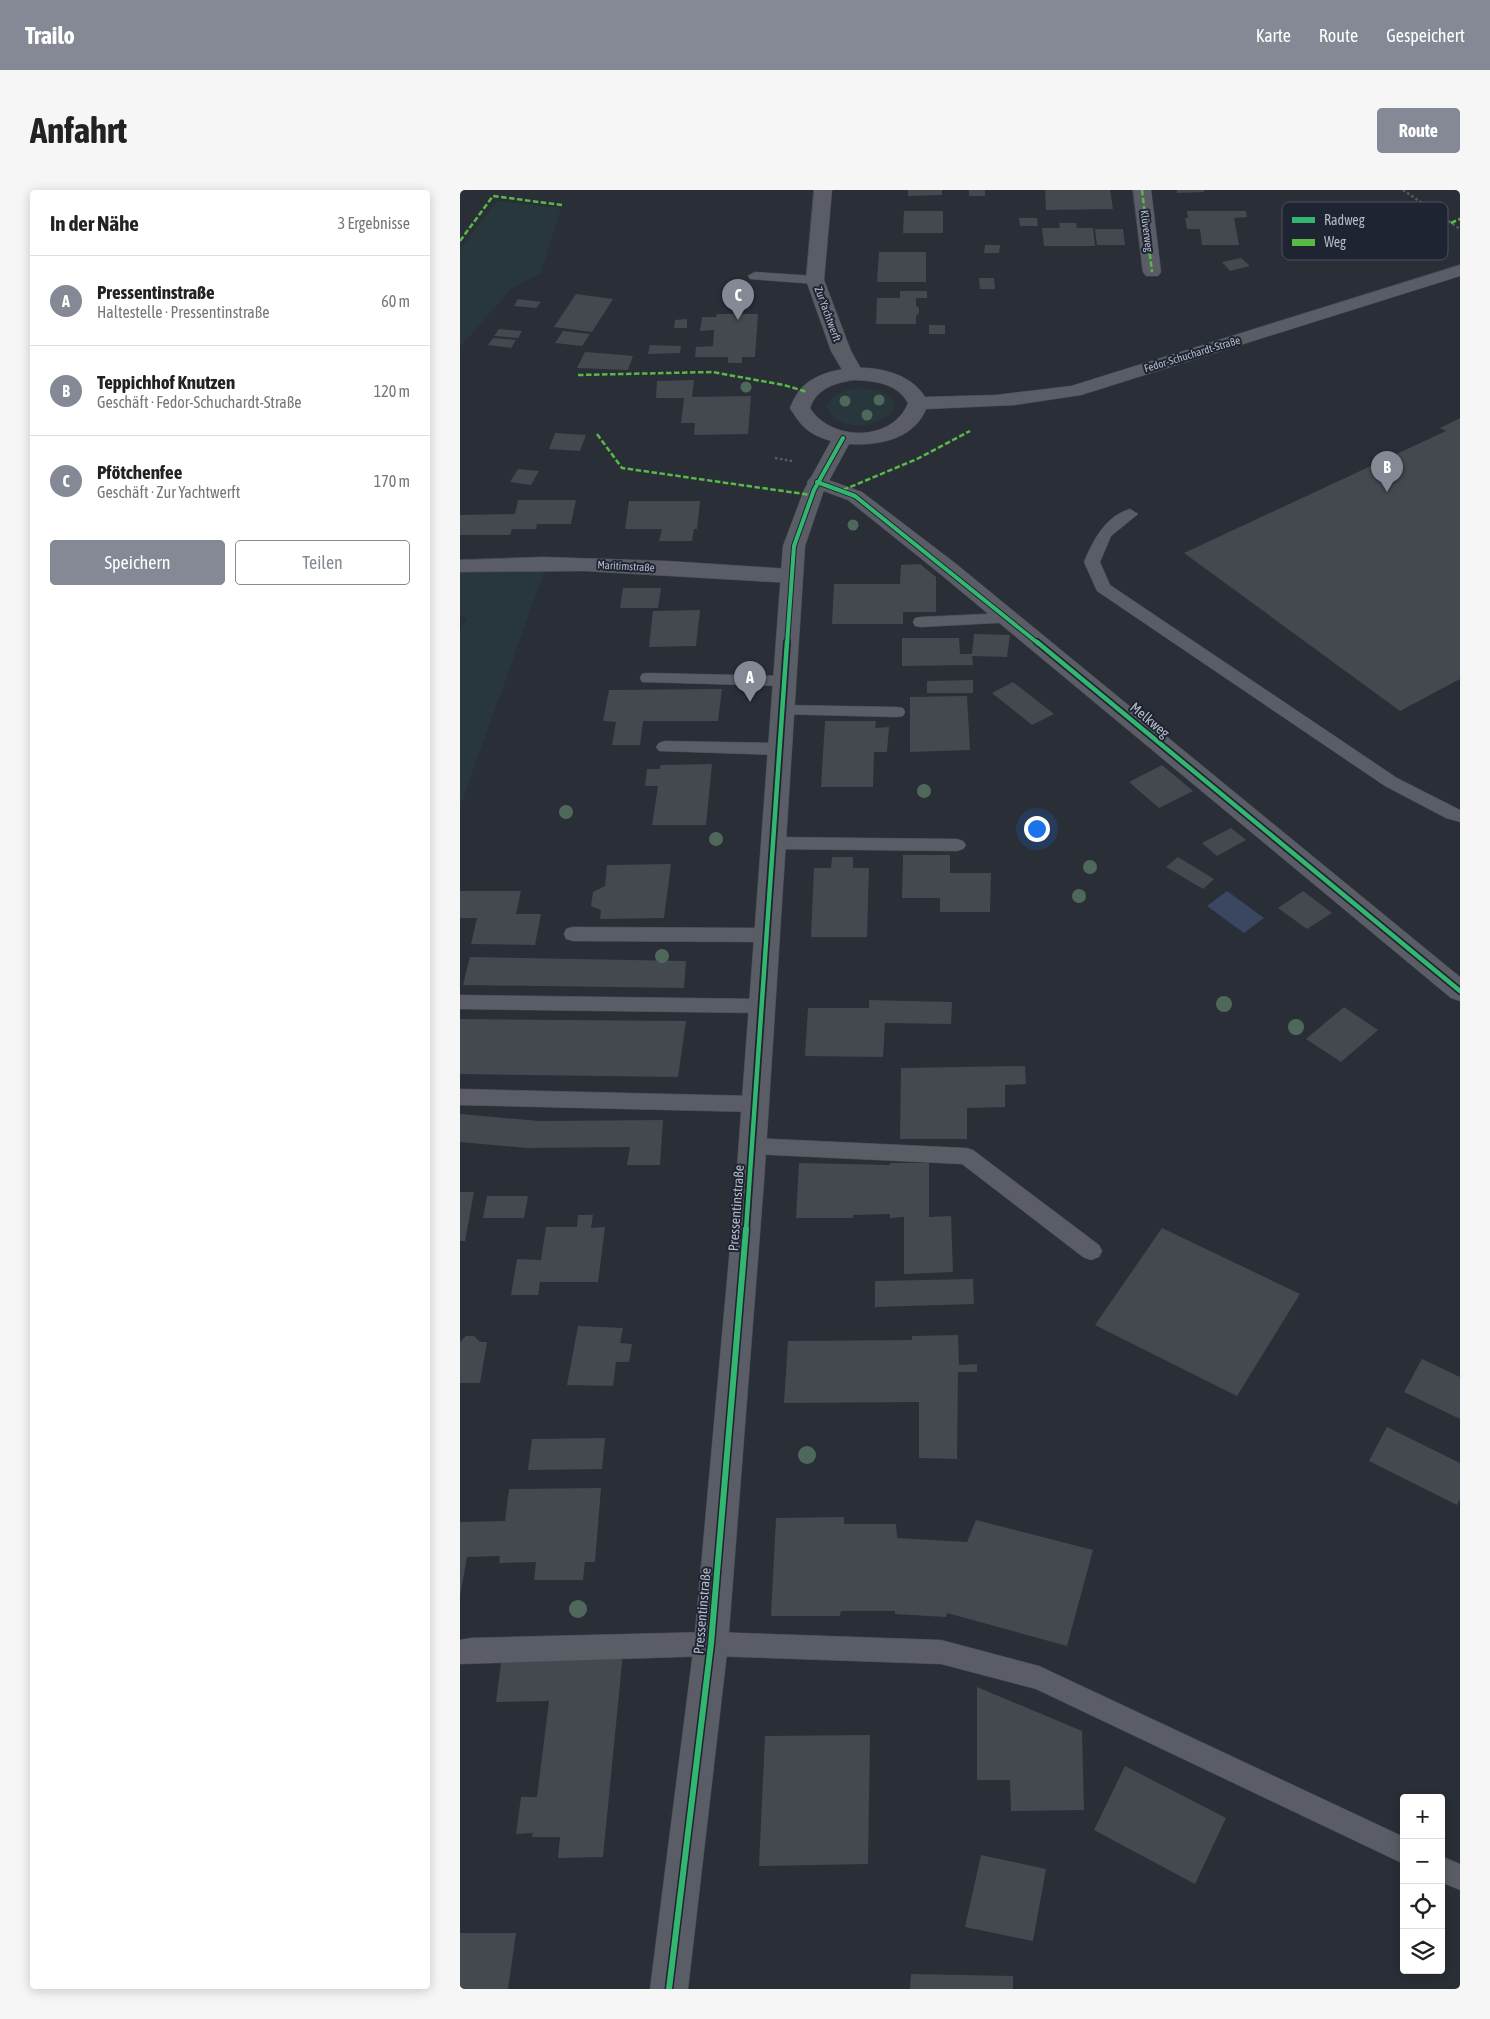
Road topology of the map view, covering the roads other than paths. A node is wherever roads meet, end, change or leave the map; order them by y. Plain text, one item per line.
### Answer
1 (823, 190) edge
2 (1142, 190) edge
3 (1460, 270) edge
4 (1152, 272) dead end
5 (755, 276) dead end
6 (815, 280) junction
7 (854, 374) junction
8 (918, 403) junction
9 (843, 438) junction
10 (817, 482) junction
11 (1130, 514) dead end
12 (460, 566) edge
13 (791, 576) junction
14 (1009, 618) junction
15 (921, 622) dead end
16 (648, 678) dead end
17 (784, 681) junction
18 (782, 710) junction
19 (897, 712) dead end
20 (665, 747) dead end
21 (780, 749) junction
22 (1460, 816) edge
23 (773, 842) junction
24 (957, 845) dead end
25 (573, 934) dead end
26 (766, 935) junction
27 (1460, 991) edge
28 (460, 1002) edge
29 (762, 1006) junction
30 (460, 1097) edge
31 (755, 1104) junction
32 (752, 1146) junction
33 (1091, 1252) dead end
34 (711, 1644) junction
35 (460, 1652) edge
36 (1400, 1849) edge
37 (1445, 1870) edge
38 (1460, 1878) edge
39 (669, 1989) edge

1 - 6 street, Zur Yachtwerft
2 - 4 street, Klüverweg
3 - 8 street, Fedor-Schuchardt-Straße
5 - 6 lane
6 - 7 street, Zur Yachtwerft
7 - 8 street
7 - 9 street
8 - 9 street
9 - 10 street, Pressentinstraße
10 - 13 street, Pressentinstraße
10 - 14 street, Melkweg
11 - 22 lane
12 - 13 street, Maritimstraße
13 - 17 street, Pressentinstraße
14 - 15 lane
14 - 27 street, Melkweg
16 - 17 lane
17 - 18 street, Pressentinstraße
18 - 19 lane
18 - 21 street, Pressentinstraße
20 - 21 lane
21 - 23 street, Pressentinstraße
23 - 24 lane
23 - 26 street, Pressentinstraße
25 - 26 lane
26 - 29 street, Pressentinstraße
28 - 29 lane
29 - 31 street, Pressentinstraße
30 - 31 lane
31 - 32 street, Pressentinstraße
32 - 33 lane
32 - 34 street, Pressentinstraße
34 - 35 lane
34 - 36 lane
34 - 39 street, Pressentinstraße
37 - 38 lane

